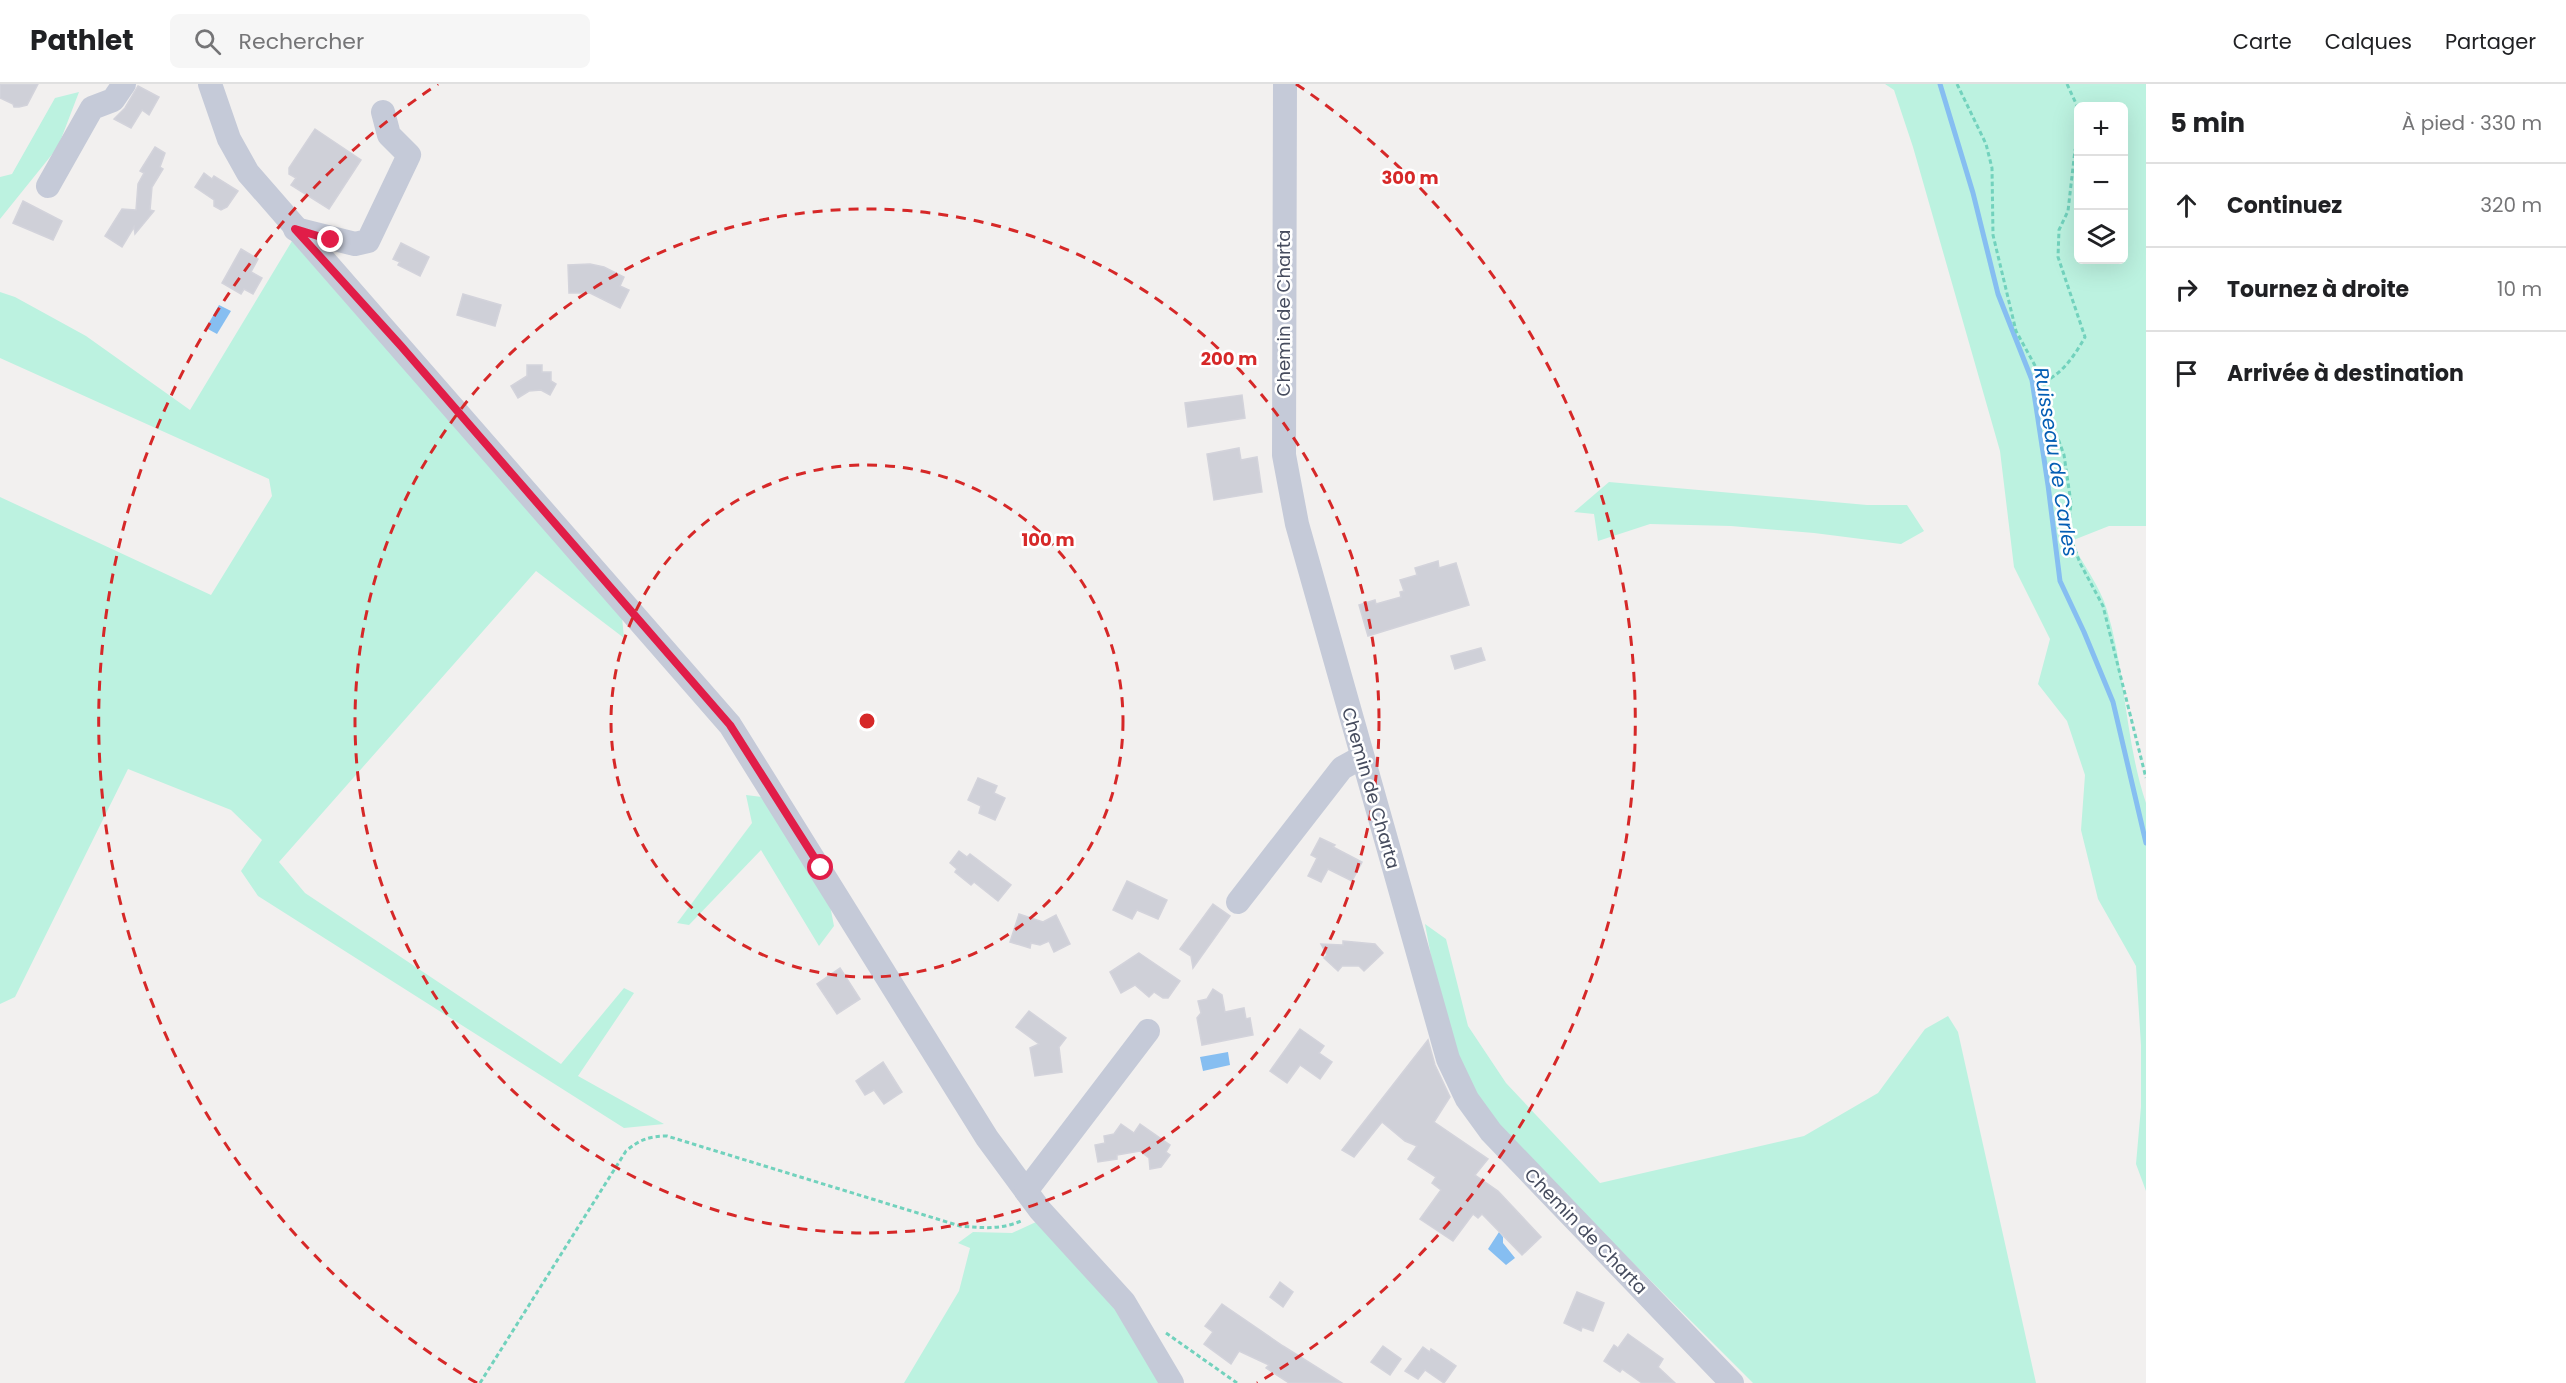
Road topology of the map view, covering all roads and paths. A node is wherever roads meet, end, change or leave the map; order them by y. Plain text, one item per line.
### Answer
1 (124, 84) edge
2 (210, 84) edge
3 (1285, 84) edge
4 (1957, 84) edge
5 (2067, 84) edge
6 (2076, 102) edge
7 (383, 112) dead end
8 (2074, 156) edge
9 (48, 186) dead end
10 (295, 229) junction
11 (2044, 382) junction
12 (1362, 757) junction
13 (2146, 778) edge
14 (1238, 902) dead end
15 (1148, 1031) dead end
16 (1033, 1201) junction
17 (1159, 1328) dead end
18 (480, 1383) edge
19 (1172, 1383) edge
20 (1237, 1383) edge
21 (1732, 1383) edge

1 - 9 street
2 - 10 street
3 - 12 street, Chemin de Charta
4 - 11 path
5 - 6 path
7 - 10 street
8 - 11 path
10 - 16 street
11 - 13 path
12 - 14 street
12 - 21 street, Chemin de Charta
15 - 16 street
16 - 18 path
16 - 19 street
17 - 20 path

